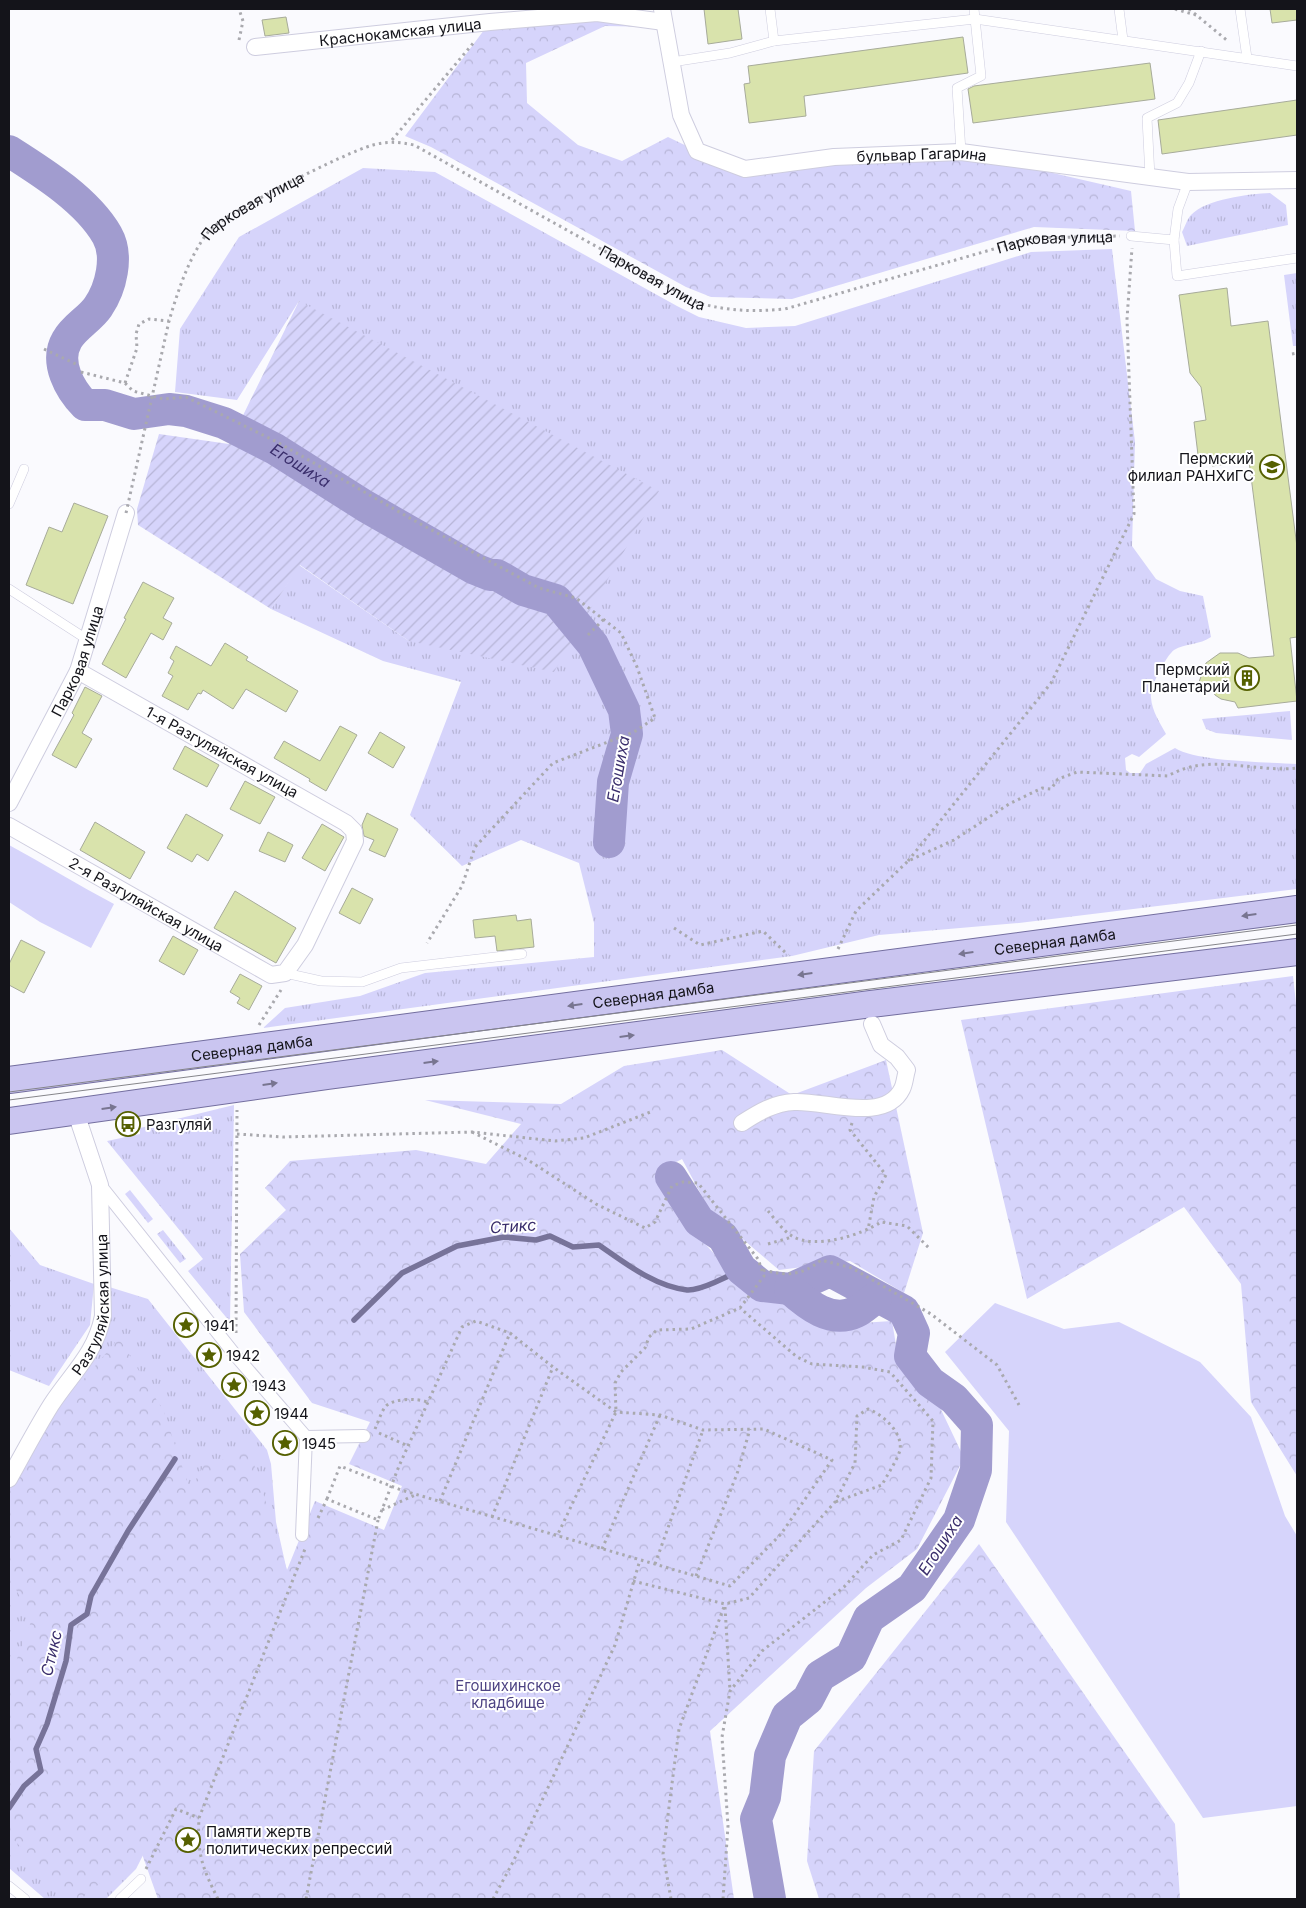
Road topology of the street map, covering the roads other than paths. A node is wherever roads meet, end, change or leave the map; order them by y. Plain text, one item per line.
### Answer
1 (770, 9) edge
2 (974, 9) edge
3 (1119, 9) edge
4 (1240, 9) edge
5 (663, 15) edge
6 (975, 19) junction
7 (1123, 40) junction
8 (774, 41) junction
9 (255, 48) road end
10 (1201, 51) junction
11 (1247, 58) junction
12 (672, 62) junction
13 (1297, 66) edge
14 (961, 152) junction
15 (1150, 177) junction
16 (1297, 180) edge
17 (1188, 182) junction
18 (1132, 236) road end
19 (1174, 240) junction
20 (1297, 258) edge
21 (24, 469) dead end
22 (9, 504) edge
23 (126, 513) road end
24 (9, 589) edge
25 (88, 640) junction
26 (78, 671) junction
27 (9, 803) edge
28 (9, 826) edge
29 (1297, 909) edge
30 (1297, 952) edge
31 (522, 954) dead end
32 (285, 973) junction
33 (872, 1024) dead end
34 (9, 1080) edge
35 (76, 1113) junction
36 (9, 1121) edge
37 (742, 1123) dead end
38 (100, 1185) junction
39 (364, 1436) dead end
40 (306, 1437) junction
41 (9, 1479) edge
42 (304, 1541) road end
43 (141, 1879) road end
44 (9, 1886) edge
45 (25, 1899) edge
46 (120, 1899) edge

1 - 8 lane
2 - 6 lane
3 - 7 lane
4 - 11 lane
5 - 9 street, Краснокамская улица
5 - 12 street, бульвар Гагарина
6 - 7 lane
6 - 8 lane
6 - 14 lane
7 - 10 lane
8 - 12 lane
10 - 11 lane
10 - 15 lane
11 - 13 lane
12 - 14 street, бульвар Гагарина
14 - 15 street, бульвар Гагарина
15 - 17 street, бульвар Гагарина
16 - 17 street, бульвар Гагарина
17 - 19 lane
18 - 19 lane, Парковая улица
19 - 20 lane
21 - 22 lane
23 - 25 street, Парковая улица
24 - 25 lane
25 - 26 street, Парковая улица
26 - 27 street, Парковая улица
26 - 32 street, 1-я Разгуляйская улица
28 - 32 street, 2-я Разгуляйская улица
29 -> 34 main road, Северная дамба
35 -> 30 main road
31 - 32 lane
33 - 37 street
35 - 36 main road
35 - 38 street, Разгуляйская улица
38 - 40 street
38 - 41 street, Разгуляйская улица
39 - 40 street
40 - 42 street
43 - 46 lane
44 - 45 lane

